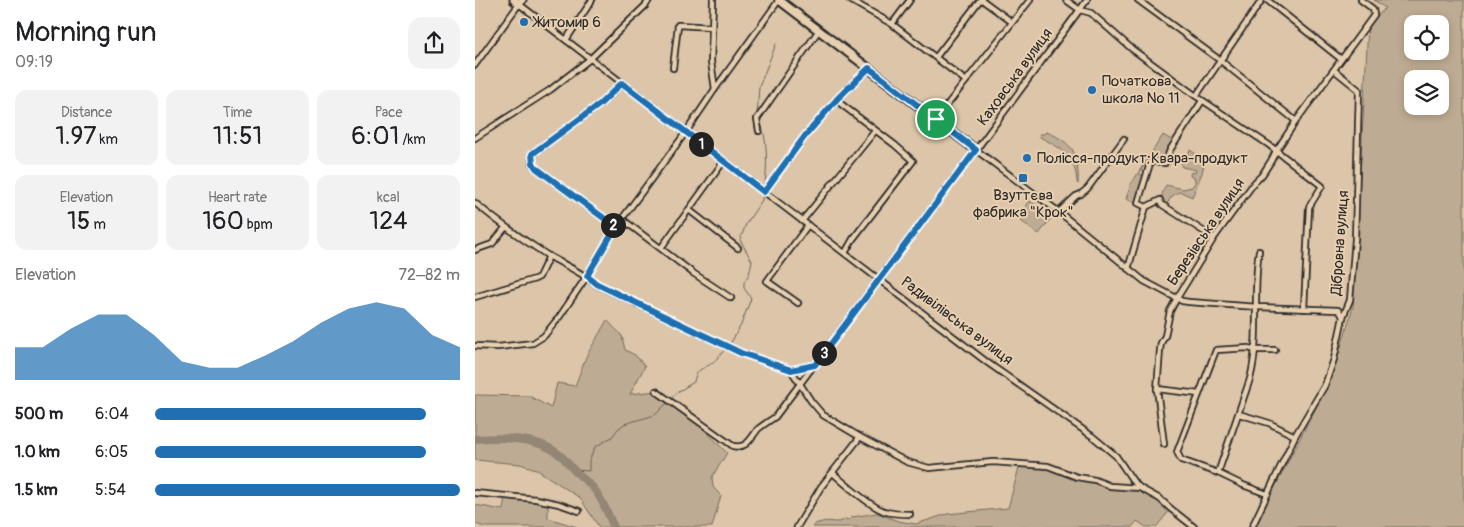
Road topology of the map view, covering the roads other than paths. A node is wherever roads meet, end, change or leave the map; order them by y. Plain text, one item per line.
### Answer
1 (592, 0) edge
2 (649, 0) edge
3 (713, 0) edge
4 (779, 0) edge
5 (850, 0) edge
6 (910, 0) edge
7 (981, 0) edge
8 (1030, 0) edge
9 (1066, 0) edge
10 (1087, 0) edge
11 (1138, 0) edge
12 (1262, 0) edge
13 (1267, 0) edge
14 (1361, 0) edge
15 (518, 1) edge
16 (859, 2) edge
17 (1080, 10) junction
18 (1011, 22) junction
19 (892, 24) junction
20 (712, 27) junction
21 (819, 30) junction
22 (565, 40) junction
23 (935, 57) junction
24 (590, 59) junction
25 (1341, 59) junction
26 (1221, 61) junction
27 (475, 65) edge
28 (673, 68) dead end
29 (869, 68) junction
30 (1334, 70) junction
31 (966, 81) junction
32 (622, 83) junction
33 (715, 89) junction
34 (1196, 96) junction
35 (838, 98) junction
36 (1202, 101) junction
37 (936, 119) junction
38 (1296, 121) junction
39 (759, 131) dead end
40 (875, 131) junction
41 (686, 132) junction
42 (475, 138) edge
43 (1124, 139) dead end
44 (976, 150) junction
45 (1276, 151) junction
46 (724, 161) junction
47 (764, 192) junction
48 (475, 203) edge
49 (1146, 207) junction
50 (689, 210) junction
51 (1059, 212) junction
52 (622, 219) junction
53 (802, 221) junction
54 (809, 226) junction
55 (616, 227) junction
56 (505, 228) junction
57 (1214, 238) junction
58 (661, 248) junction
59 (738, 248) dead end
60 (475, 250) edge
61 (1259, 251) dead end
62 (845, 253) junction
63 (549, 256) junction
64 (1128, 269) junction
65 (587, 276) junction
66 (879, 279) junction
67 (475, 297) edge
68 (731, 298) dead end
69 (1177, 298) junction
70 (798, 303) dead end
71 (1257, 307) junction
72 (1305, 308) junction
73 (1343, 317) junction
74 (475, 346) edge
75 (1256, 350) junction
76 (1275, 350) dead end
77 (815, 365) junction
78 (791, 370) junction
79 (800, 384) junction
80 (1157, 389) junction
81 (656, 391) dead end
82 (1199, 394) junction
83 (1239, 414) junction
84 (1295, 436) junction
85 (861, 437) junction
86 (1164, 444) dead end
87 (833, 473) junction
88 (1218, 473) junction
89 (1131, 478) junction
90 (1122, 486) junction
91 (1140, 488) junction
92 (475, 493) edge
93 (1267, 494) junction
94 (579, 511) dead end
95 (910, 514) dead end
96 (797, 527) edge
97 (1195, 527) edge
98 (1252, 527) edge

1 - 22 street
2 - 24 street
3 - 20 street
4 - 21 street
4 - 33 street
5 - 16 street
6 - 19 street
7 - 18 street
7 - 23 street
8 - 18 street
9 - 17 street
10 - 17 street, Каховська вулиця
11 - 26 street
12 - 26 street
13 - 25 street
14 - 25 street, Березівська вулиця
15 - 22 street, Радивілівська вулиця
15 - 27 street
16 - 19 street
17 - 34 street
17 - 44 street, Каховська вулиця
18 - 31 street
19 - 23 street
20 - 28 street
20 - 33 street
21 - 29 street
21 - 39 street
22 - 24 street, Радивілівська вулиця
23 - 31 street
24 - 32 street, Радивілівська вулиця
24 - 42 street
25 - 30 street, Березівська вулиця
26 - 34 street
26 - 38 street
29 - 35 street
29 - 37 street
30 - 38 street, Березівська вулиця
30 - 73 street, Дібровна вулиця
31 - 37 street
32 - 41 street, Радивілівська вулиця
32 - 55 street
33 - 41 street
34 - 36 street
35 - 40 street
35 - 47 street
36 - 45 street
36 - 49 street
37 - 44 street
38 - 45 street, Березівська вулиця
40 - 53 street
40 - 62 street
41 - 46 street, Радивілівська вулиця
41 - 52 street
43 - 51 street
44 - 51 street
44 - 66 street, Каховська вулиця
45 - 57 street, Березівська вулиця
45 - 72 street
46 - 47 street, Радивілівська вулиця
46 - 50 street
47 - 53 street, Радивілівська вулиця
48 - 56 street
49 - 57 street
49 - 64 street
50 - 58 street
50 - 59 street
51 - 64 street
52 - 55 street
52 - 58 street
53 - 54 street, Радивілівська вулиця
54 - 62 street, Радивілівська вулиця
54 - 70 street
55 - 65 street
56 - 60 street
56 - 63 street
57 - 69 street, Березівська вулиця
58 - 68 street
61 - 71 street
62 - 66 street, Радивілівська вулиця
63 - 65 street
63 - 67 street
64 - 69 street
65 - 74 street
65 - 78 street
66 - 77 street, Каховська вулиця
66 - 89 street, Радивілівська вулиця
69 - 71 street
69 - 80 street, Березівська вулиця
71 - 72 street
71 - 75 street
72 - 73 street
73 - 84 street, Дібровна вулиця
75 - 76 street
75 - 82 street
75 - 83 street
77 - 78 street
77 - 79 street, Каховська вулиця
78 - 79 street
79 - 81 street, Каховська вулиця
79 - 85 street
80 - 82 street
80 - 86 street, Березівська вулиця
82 - 88 street
83 - 84 street
83 - 88 street
84 - 93 street, Дібровна вулиця
85 - 87 street
85 - 90 street
87 - 95 street
87 - 96 street
88 - 93 street
89 - 90 street
89 - 91 street, Радивілівська вулиця
90 - 91 street
91 - 97 street
92 - 94 street
93 - 98 street, Дібровна вулиця

